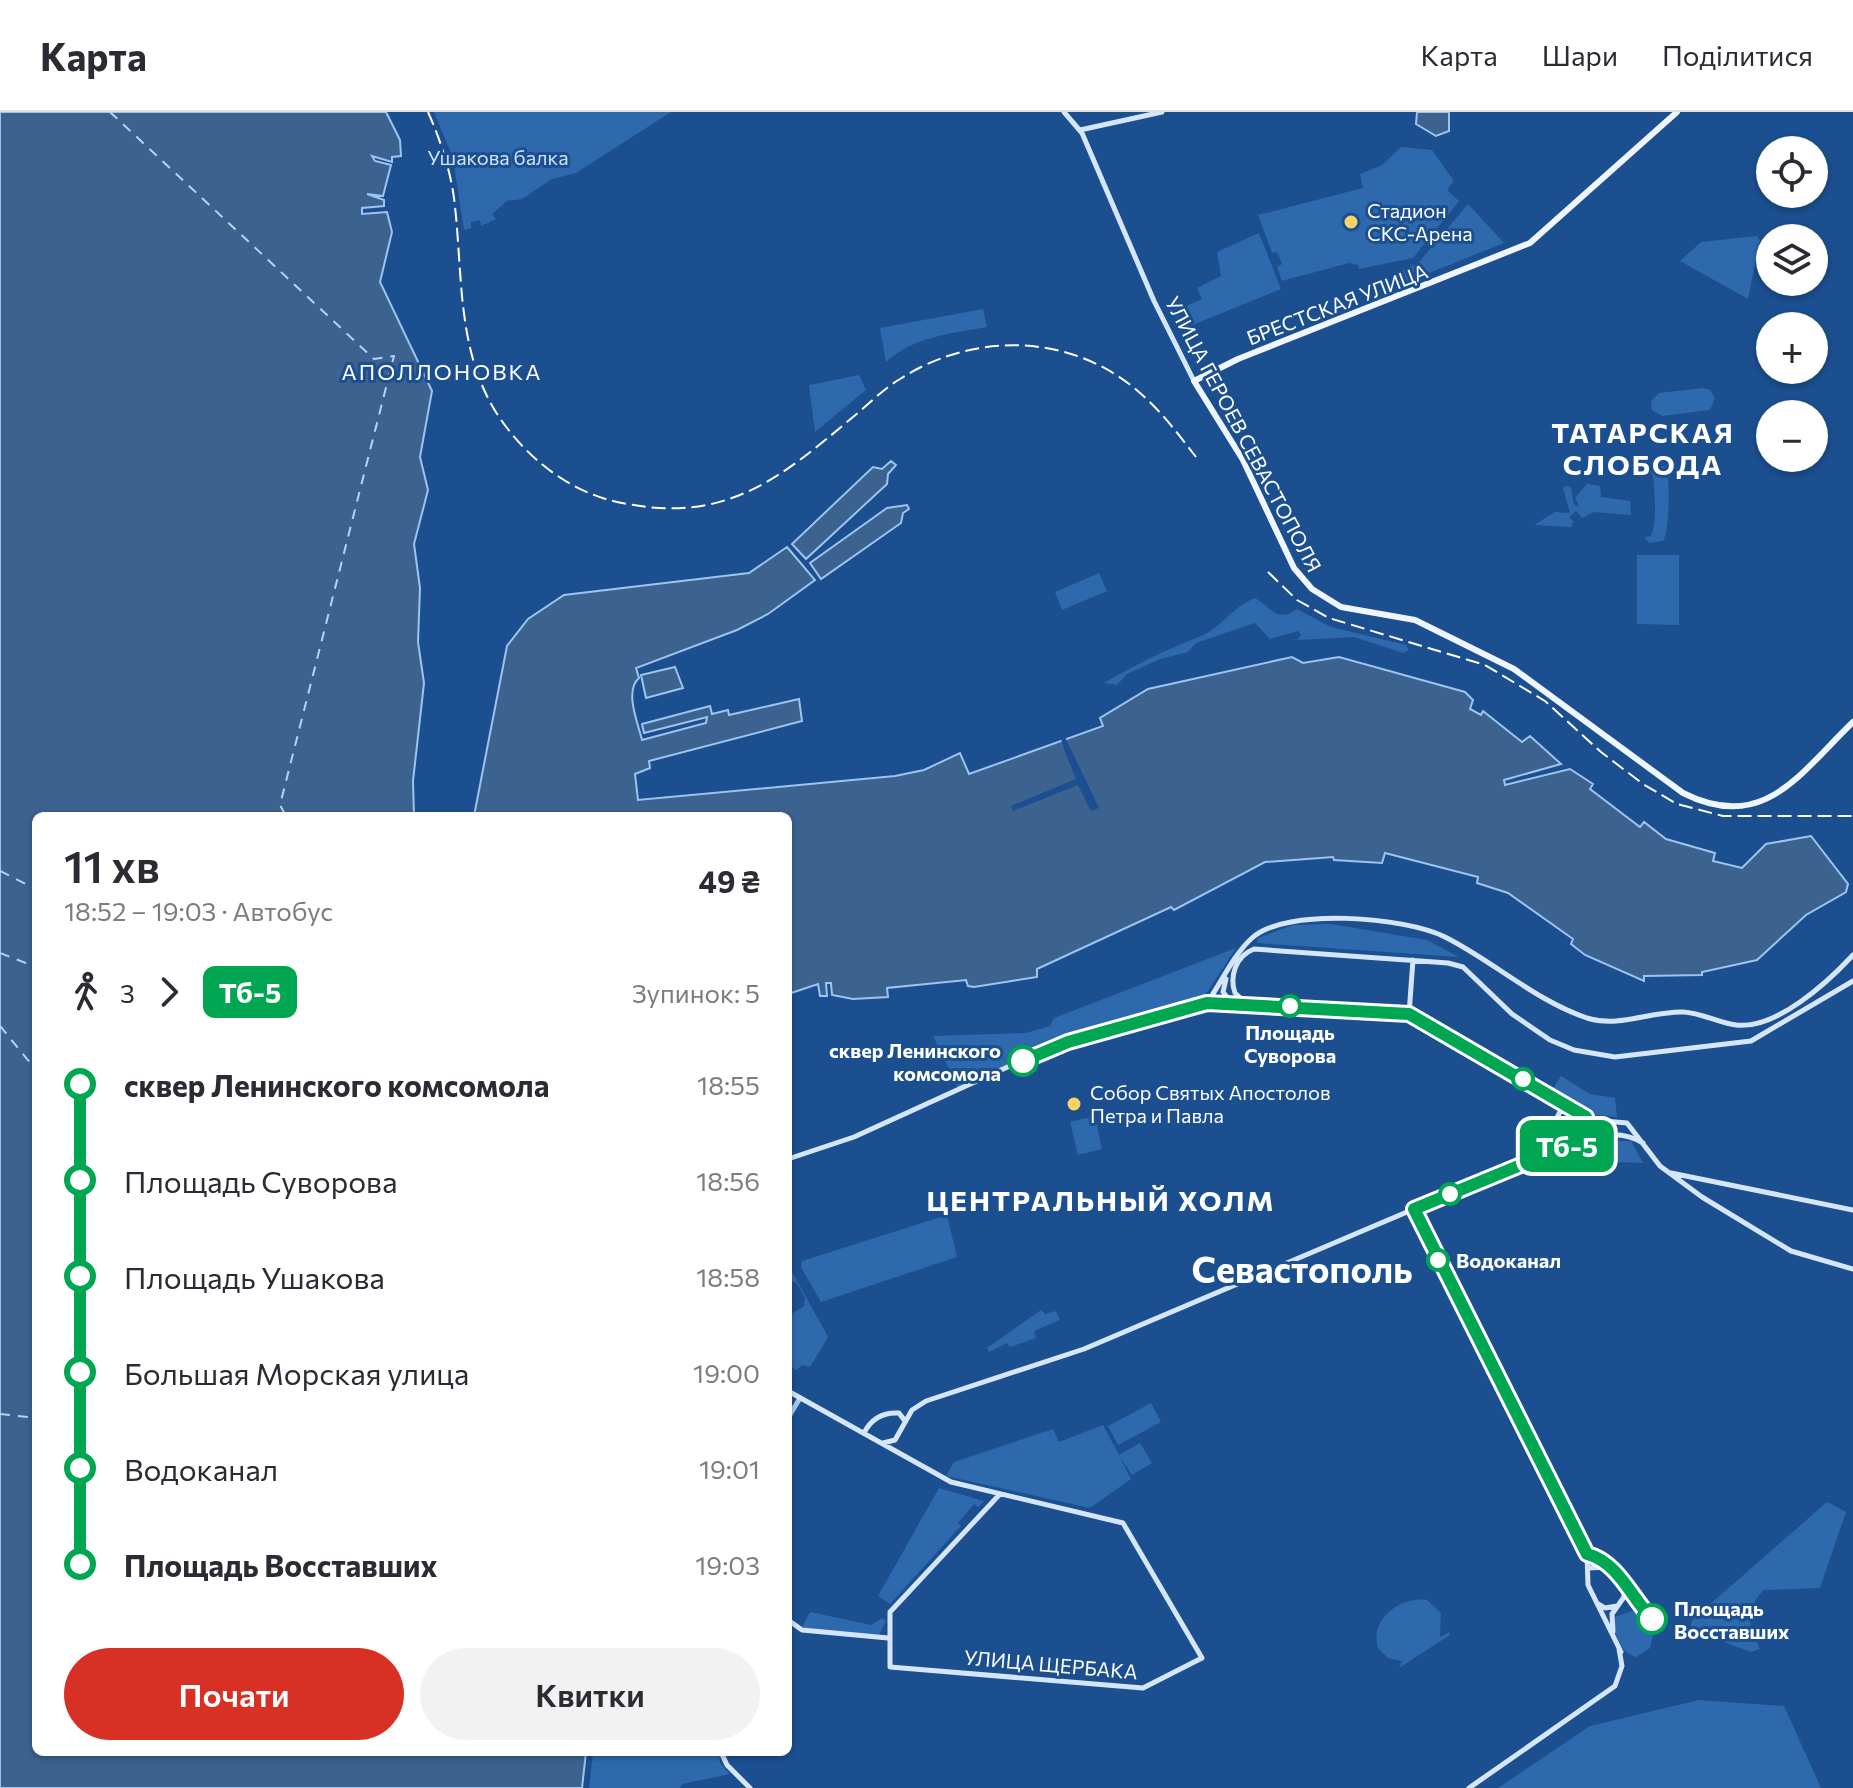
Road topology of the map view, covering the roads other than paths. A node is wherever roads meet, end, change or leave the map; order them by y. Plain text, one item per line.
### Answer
1 (1064, 112) edge
2 (1162, 112) edge
3 (1677, 112) edge
4 (1080, 130) junction
5 (1194, 381) junction
6 (1853, 722) edge
7 (1853, 955) edge
8 (1413, 960) junction
9 (1229, 971) junction
10 (1853, 981) edge
11 (1207, 1003) junction
12 (1232, 1003) junction
13 (1247, 1004) junction
14 (1409, 1014) junction
15 (1572, 1108) junction
16 (1586, 1117) junction
17 (1554, 1132) junction
18 (1584, 1139) junction
19 (1643, 1143) junction
20 (1570, 1145) junction
21 (1546, 1153) junction
22 (792, 1158) edge
23 (1660, 1166) junction
24 (1414, 1209) junction
25 (1853, 1210) edge
26 (1853, 1269) edge
27 (792, 1393) edge
28 (800, 1398) junction
29 (792, 1411) edge
30 (905, 1422) junction
31 (864, 1433) junction
32 (897, 1438) junction
33 (879, 1442) junction
34 (905, 1457) junction
35 (1000, 1494) junction
36 (1587, 1554) junction
37 (1588, 1568) junction
38 (1613, 1569) junction
39 (1594, 1599) junction
40 (1618, 1606) junction
41 (792, 1623) edge
42 (888, 1638) junction
43 (1621, 1652) junction
44 (723, 1756) edge
45 (750, 1788) edge
46 (1469, 1788) edge

1 - 4 main road, УЛИЦА ГЕРОЕВ СЕВАСТОПОЛЯ
2 - 4 main road
3 - 5 main road, БРЕСТСКАЯ УЛИЦА
4 - 5 main road, УЛИЦА ГЕРОЕВ СЕВАСТОПОЛЯ
5 - 6 main road, УЛИЦА ГЕРОЕВ СЕВАСТОПОЛЯ
7 - 9 main road
8 - 10 main road
8 - 13 main road
8 - 14 main road
9 - 11 main road
9 - 12 main road
11 - 12 main road
11 - 22 main road
12 - 13 main road
13 - 14 main road
14 - 15 main road
15 - 16 main road
15 - 17 main road
16 - 18 main road
16 - 19 main road
17 - 20 main road
17 - 21 main road
18 - 19 main road
18 - 20 main road
19 - 23 main road
20 - 21 main road
21 - 24 main road
23 - 25 main road
23 - 26 main road
24 - 30 main road
24 - 36 main road
27 - 28 main road
28 - 29 street
28 - 31 main road
30 - 31 main road
30 - 32 main road
31 - 33 main road
32 - 33 main road
32 - 34 main road
33 - 34 main road
34 - 35 main road
35 - 42 main road
35 - 42 main road, УЛИЦА ЩЕРБАКА
36 - 37 main road
36 - 38 main road
37 - 38 main road
37 - 39 main road
38 - 40 main road
39 - 40 main road
39 - 43 main road
40 - 43 main road
41 - 42 main road
43 - 46 main road
44 - 45 main road

